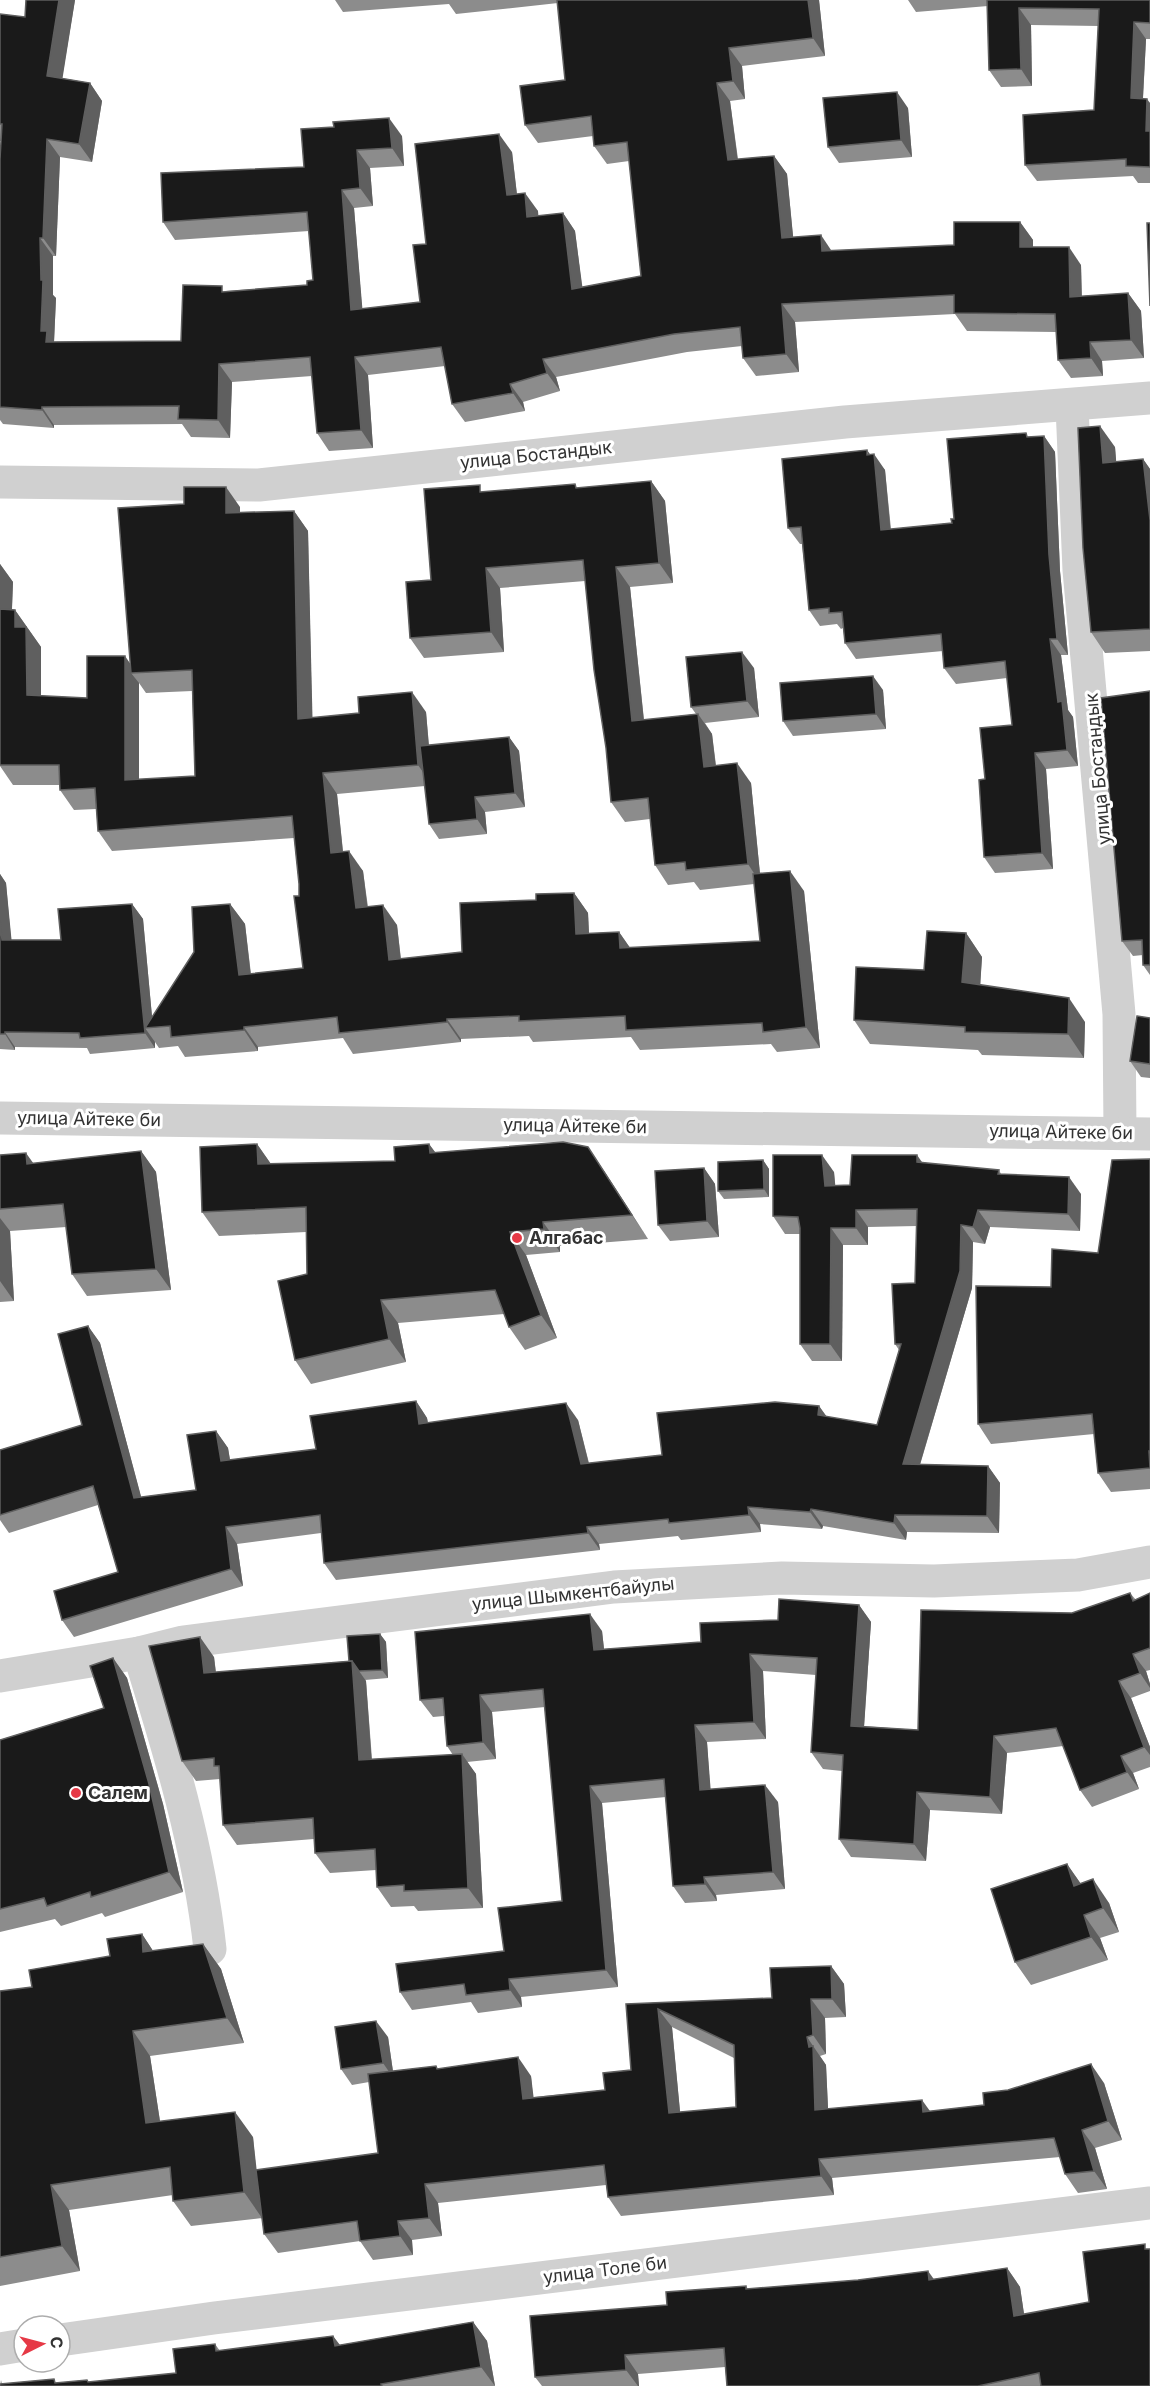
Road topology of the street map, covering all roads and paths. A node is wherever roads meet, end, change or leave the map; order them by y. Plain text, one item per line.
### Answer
1 (1150, 398) edge
2 (1072, 406) junction
3 (0, 482) edge
4 (0, 1118) edge
5 (1135, 1133) edge
6 (1150, 1562) edge
7 (139, 1653) junction
8 (0, 1676) edge
9 (210, 1949) dead end
10 (1150, 2203) edge
11 (72, 2338) edge

1 - 2 street, улица Бостандык
2 - 3 street, улица Бостандык
2 - 5 street, улица Бостандык
4 - 5 street, улица Айтеке би
6 - 7 street, улица Шымкентбайулы
7 - 8 street, улица Шымкентбайулы
7 - 9 street
10 - 11 street, улица Толе би

